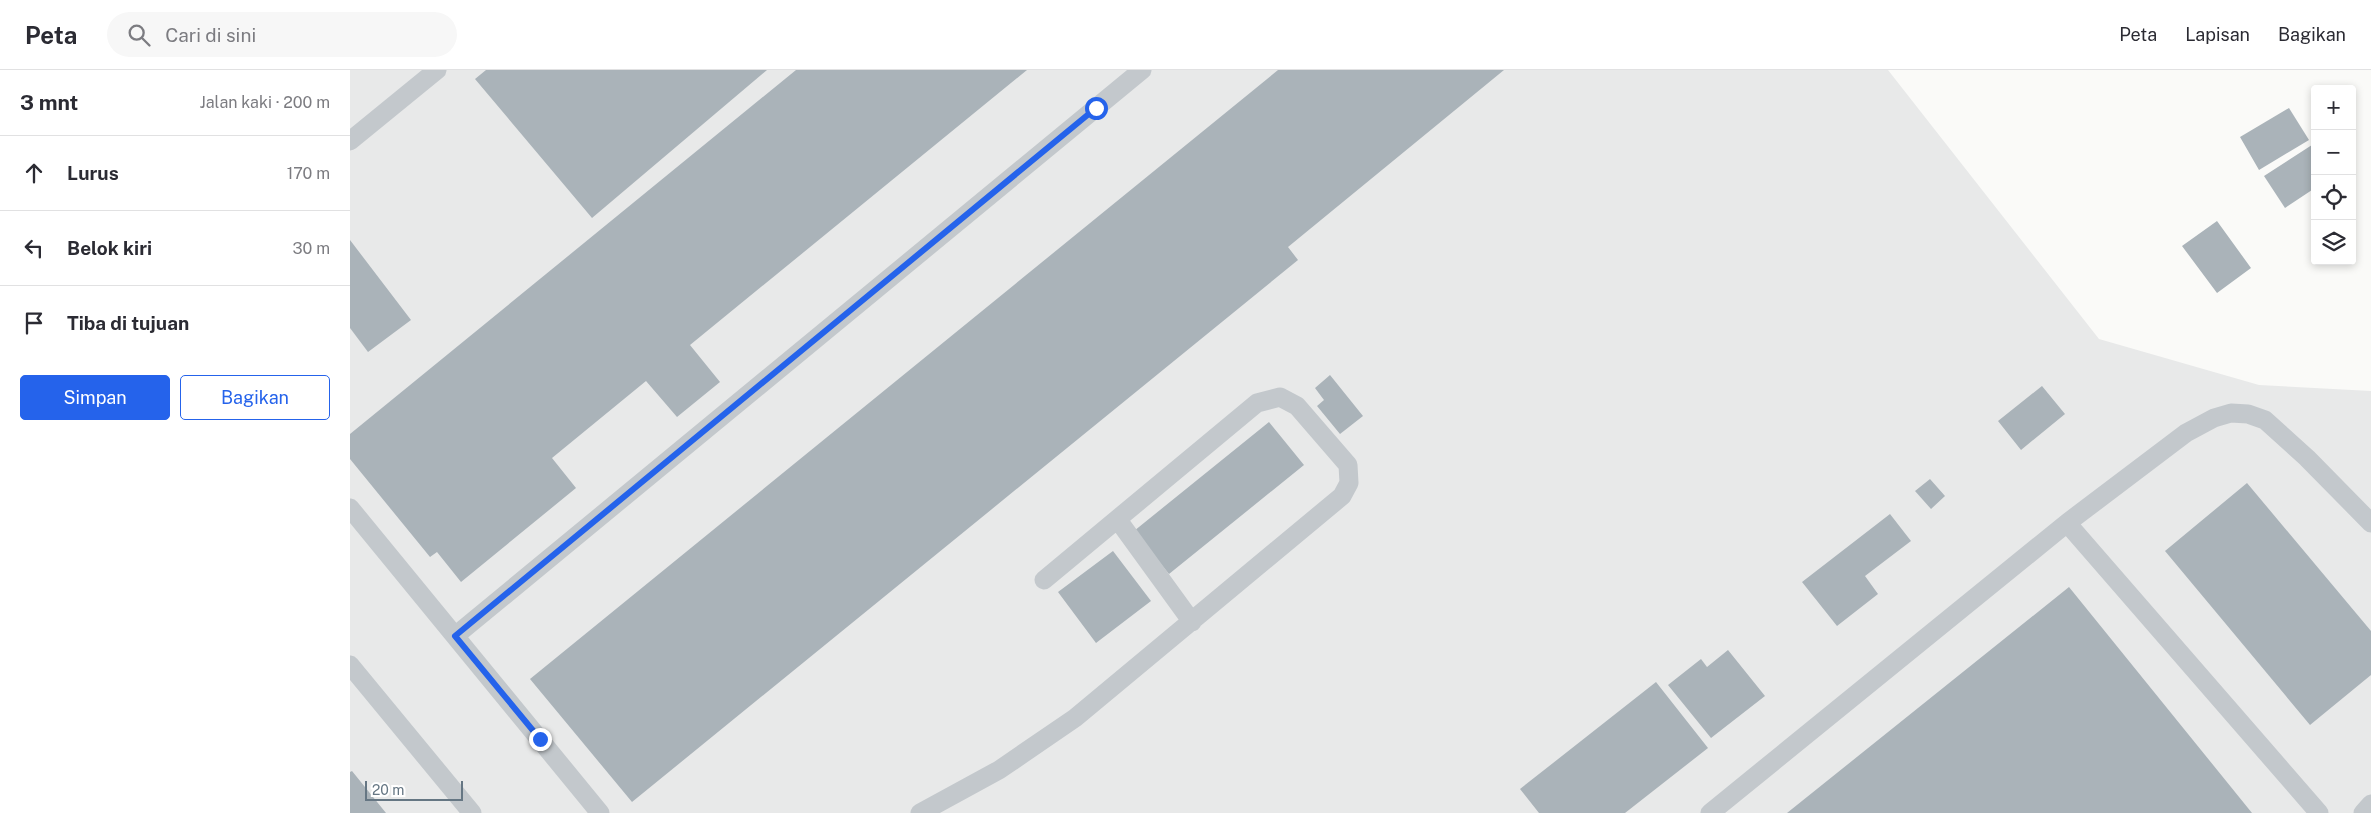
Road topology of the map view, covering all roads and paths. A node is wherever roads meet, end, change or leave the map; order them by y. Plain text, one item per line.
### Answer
1 (437, 70) edge
2 (1142, 70) edge
3 (350, 141) edge
4 (350, 508) edge
5 (1118, 520) junction
6 (2067, 523) junction
7 (2371, 523) edge
8 (1044, 580) dead end
9 (1192, 622) junction
10 (455, 636) junction
11 (350, 665) edge
12 (2371, 804) edge
13 (472, 813) edge
14 (600, 813) edge
15 (920, 813) edge
16 (1710, 813) edge
17 (2320, 813) edge
18 (2363, 813) edge

1 - 3 lane
2 - 10 lane
4 - 10 lane
5 - 8 lane
5 - 9 lane
5 - 9 lane
6 - 7 lane
6 - 16 lane
6 - 17 lane
9 - 15 lane
10 - 14 lane
11 - 13 lane
12 - 18 lane

